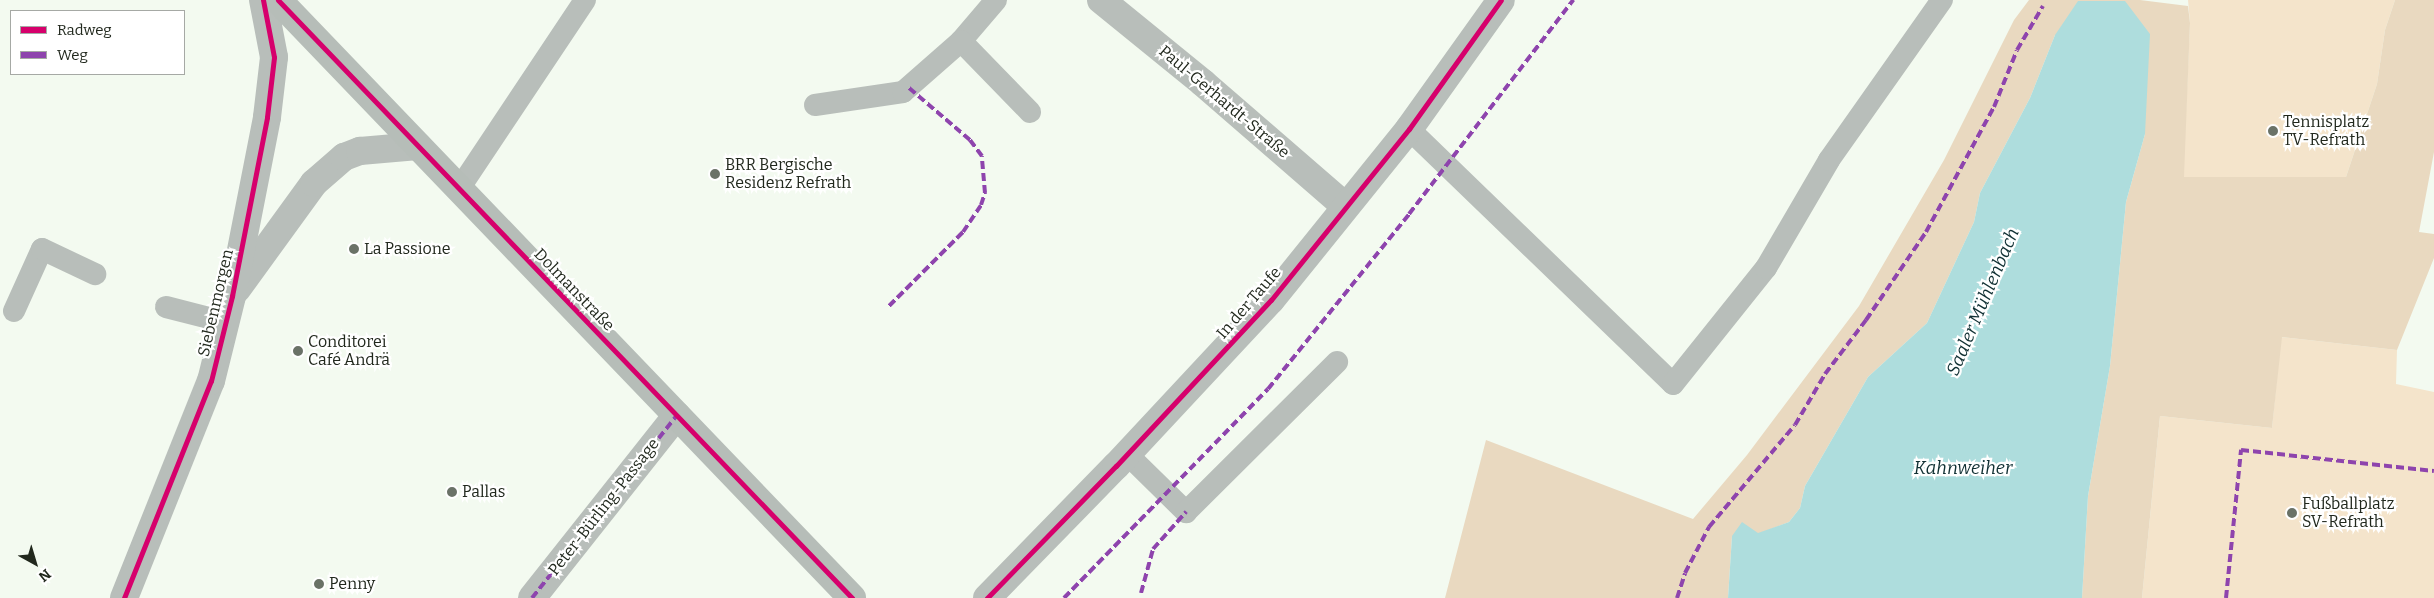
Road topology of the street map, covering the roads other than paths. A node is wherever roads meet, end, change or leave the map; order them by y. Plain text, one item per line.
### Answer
1 (263, 0) edge
2 (278, 0) edge
3 (585, 0) edge
4 (996, 0) edge
5 (1101, 0) edge
6 (1501, 0) edge
7 (1942, 0) edge
8 (961, 41) junction
9 (815, 105) dead end
10 (1030, 112) dead end
11 (1409, 129) junction
12 (418, 146) junction
13 (460, 189) junction
14 (1345, 206) junction
15 (95, 274) dead end
16 (166, 307) dead end
17 (228, 309) junction
18 (14, 311) dead end
19 (1337, 362) dead end
20 (677, 415) junction
21 (1127, 454) junction
22 (124, 598) edge
23 (532, 598) edge
24 (852, 598) edge
25 (987, 598) edge

1 - 17 street, Siebenmorgen
2 - 12 main road, Dolmanstraße
3 - 13 lane
4 - 8 lane
5 - 14 street, Paul-Gerhardt-Straße
6 - 11 street, In der Taufe
7 - 11 lane
8 - 9 lane
8 - 10 lane
11 - 14 street, In der Taufe
12 - 13 main road, Dolmanstraße
12 - 17 street, Siebenmorgen
13 - 20 main road, Dolmanstraße
14 - 21 street, In der Taufe
15 - 18 lane
16 - 17 lane
17 - 22 street, Siebenmorgen
19 - 21 lane
20 - 23 street, Peter-Bürling-Passage
20 - 24 main road, Dolmanstraße
21 - 25 street, In der Taufe

